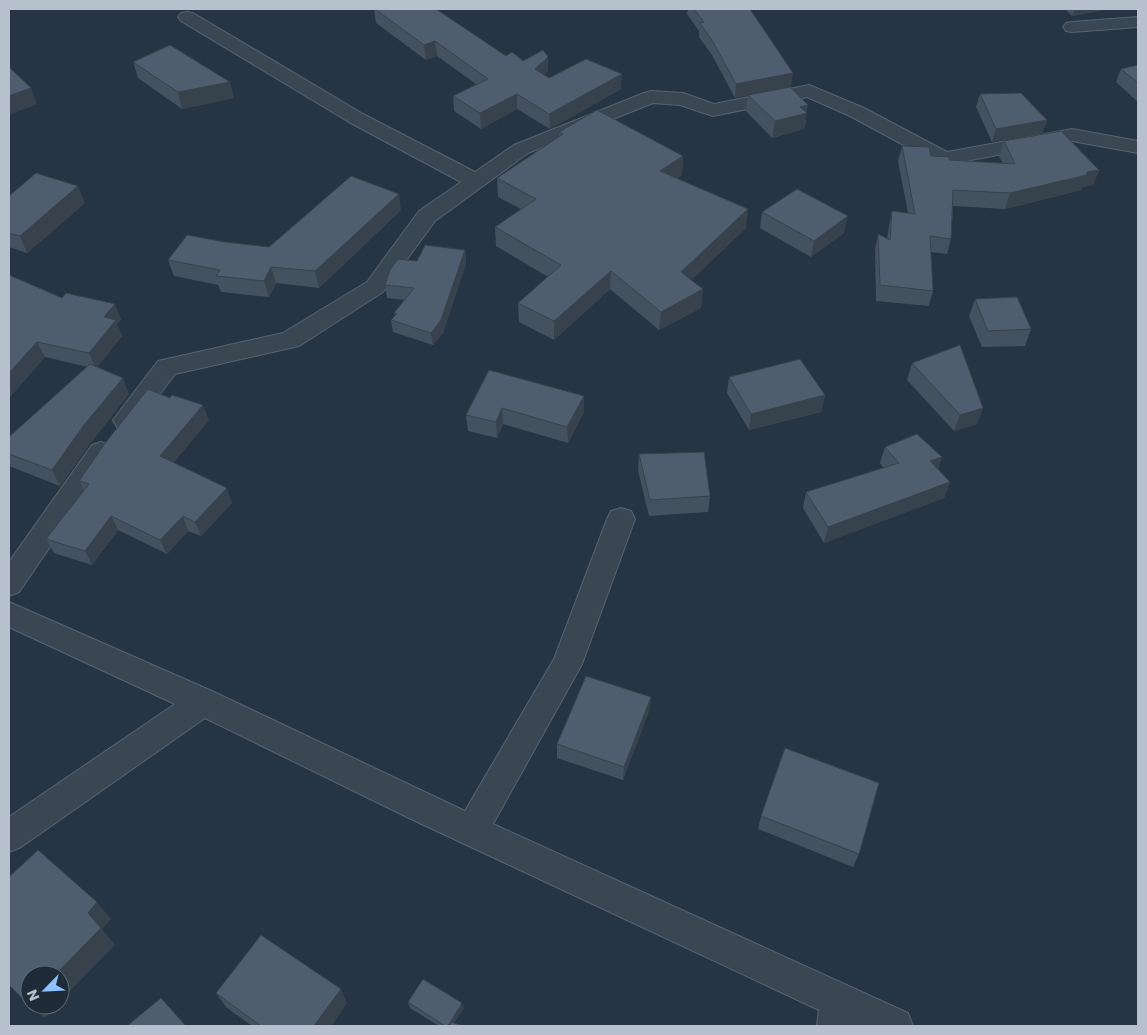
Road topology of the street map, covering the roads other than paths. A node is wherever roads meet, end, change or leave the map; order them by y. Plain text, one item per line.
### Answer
1 (187, 17) dead end
2 (1138, 22) edge
3 (1072, 27) dead end
4 (1138, 147) edge
5 (476, 181) junction
6 (621, 519) dead end
7 (9, 584) edge
8 (9, 614) edge
9 (203, 702) junction
10 (472, 830) junction
11 (9, 836) edge
12 (837, 1012) edge
13 (895, 1026) edge

1 - 5 street
2 - 3 street
4 - 5 street
5 - 7 street
6 - 10 street
8 - 9 street
9 - 10 street
9 - 11 street
10 - 12 street
12 - 13 street

